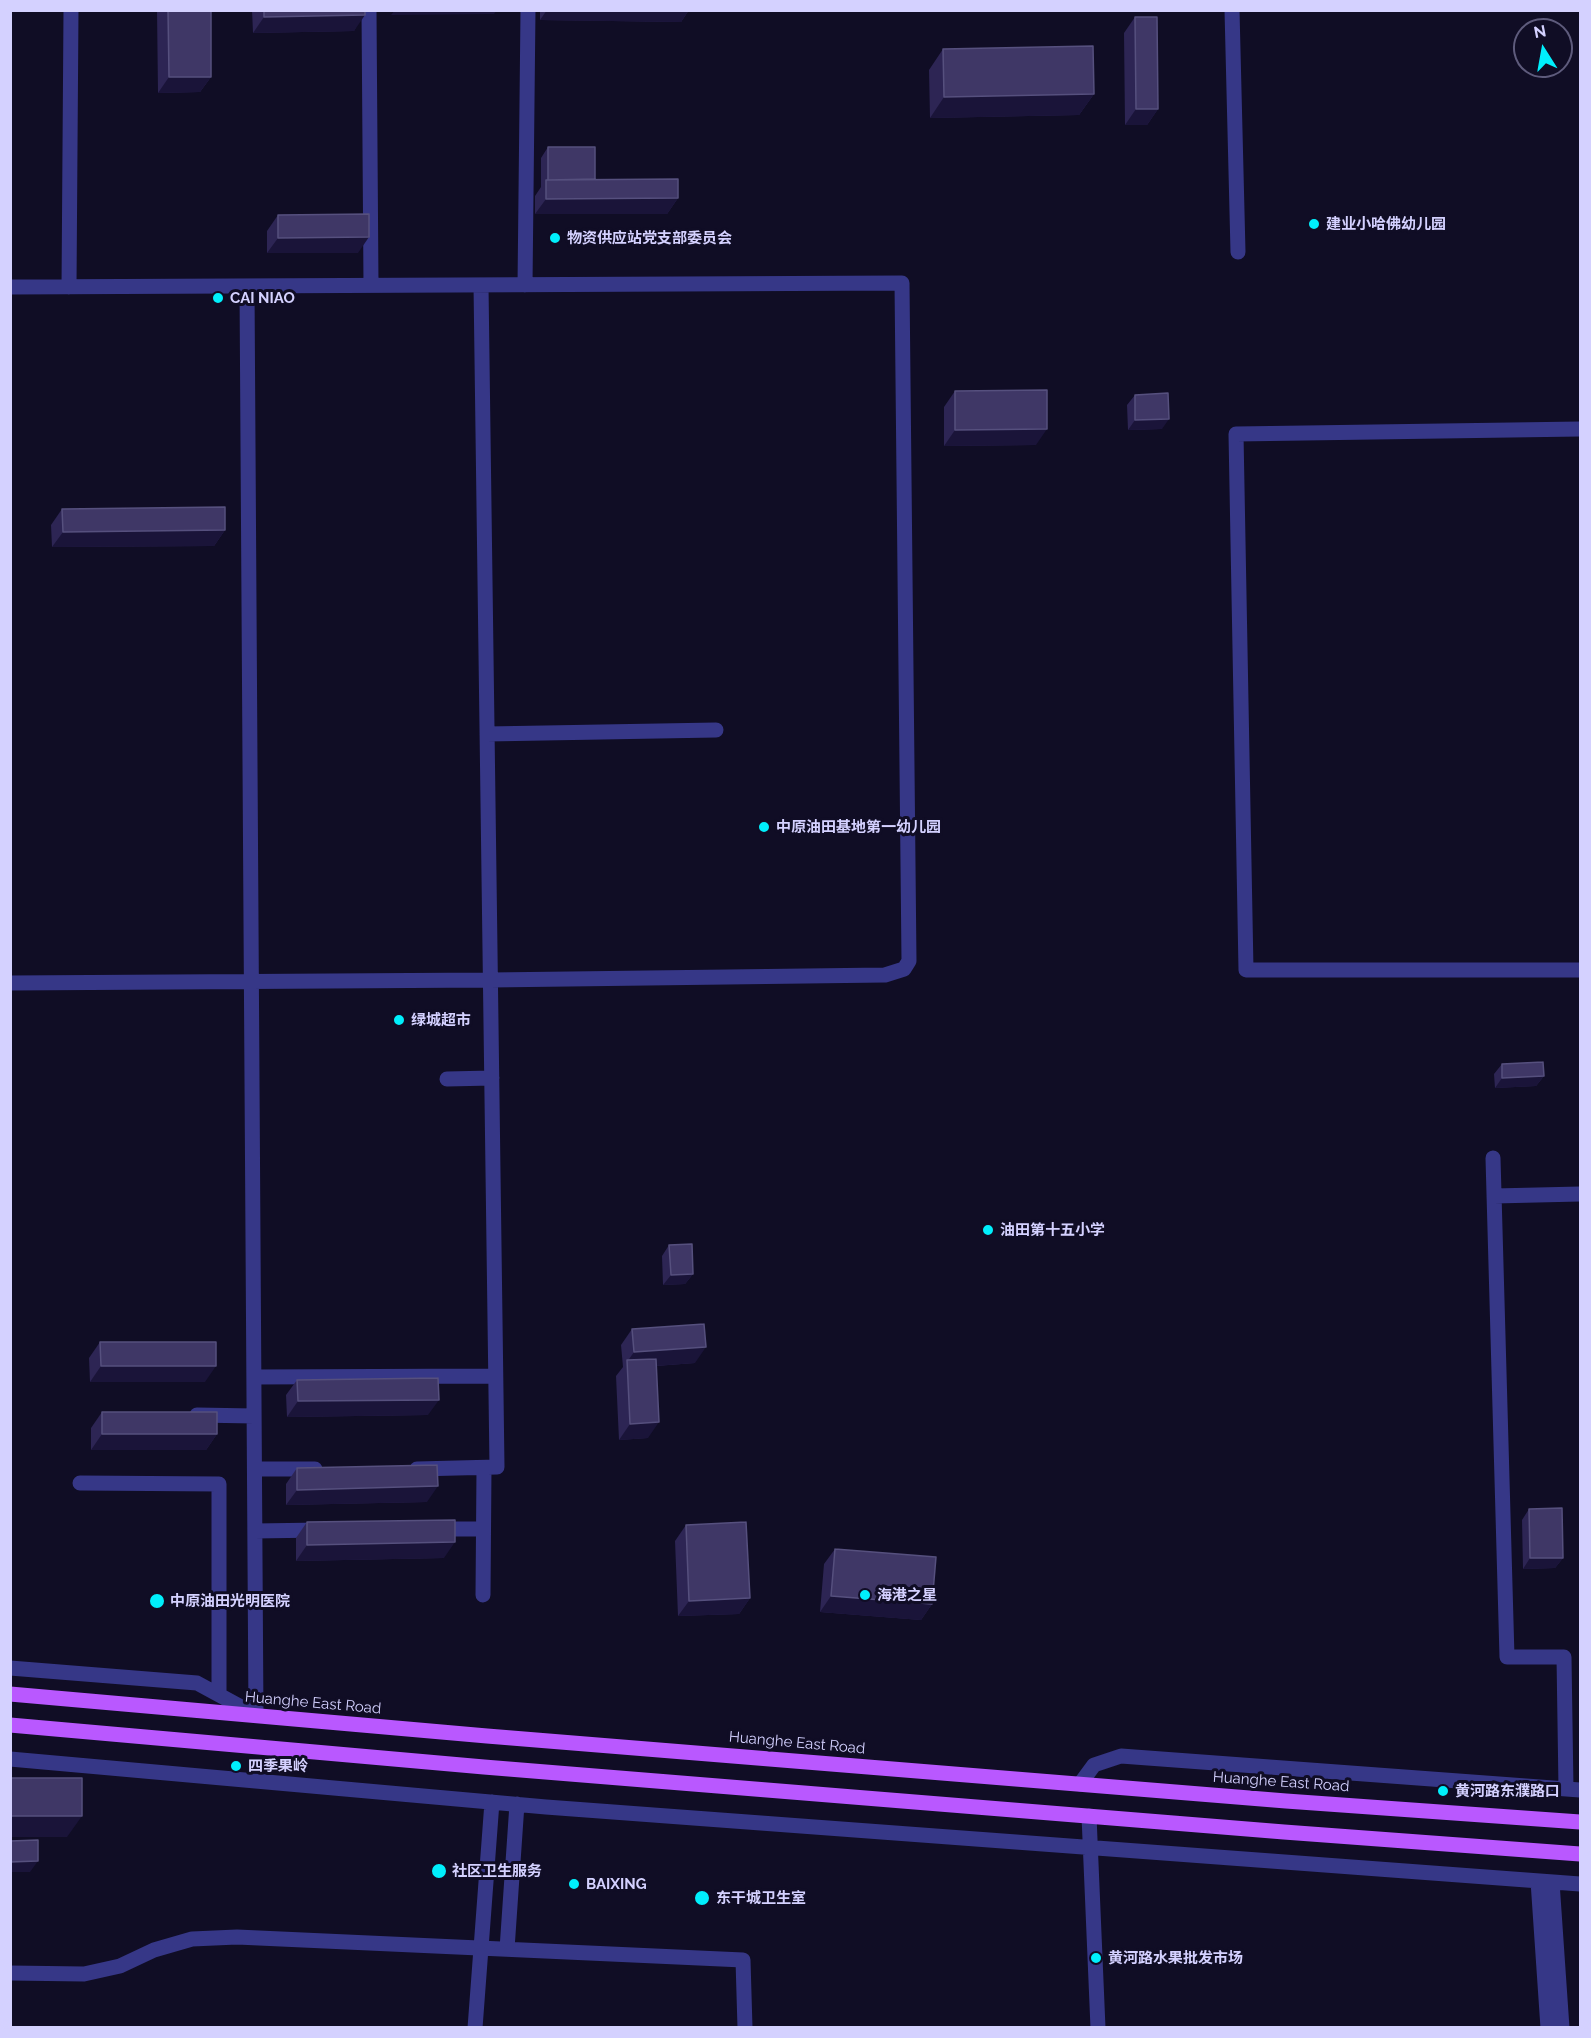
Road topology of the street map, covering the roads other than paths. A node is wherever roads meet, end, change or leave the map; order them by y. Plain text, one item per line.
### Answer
1 (71, 10) edge
2 (369, 10) edge
3 (528, 10) edge
4 (1232, 10) edge
5 (1238, 252) dead end
6 (371, 285) junction
7 (481, 285) junction
8 (525, 285) junction
9 (247, 286) junction
10 (10, 287) edge
11 (69, 287) junction
12 (1581, 429) edge
13 (716, 730) dead end
14 (487, 734) junction
15 (1581, 970) edge
16 (490, 980) junction
17 (10, 982) edge
18 (251, 982) junction
19 (492, 1078) junction
20 (447, 1079) dead end
21 (1493, 1158) dead end
22 (1581, 1194) edge
23 (1494, 1196) junction
24 (495, 1376) junction
25 (254, 1377) junction
26 (186, 1415) edge
27 (254, 1416) junction
28 (490, 1468) junction
29 (255, 1469) junction
30 (335, 1469) edge
31 (404, 1469) edge
32 (80, 1483) dead end
33 (415, 1529) edge
34 (483, 1529) junction
35 (335, 1530) edge
36 (255, 1531) junction
37 (483, 1595) dead end
38 (10, 1668) edge
39 (219, 1693) junction
40 (10, 1694) edge
41 (256, 1715) junction
42 (10, 1725) edge
43 (10, 1758) edge
44 (1080, 1784) junction
45 (1573, 1790) edge
46 (492, 1802) junction
47 (517, 1804) junction
48 (1089, 1816) junction
49 (1581, 1822) edge
50 (1090, 1847) junction
51 (1581, 1854) edge
52 (1545, 1881) junction
53 (1581, 1884) edge
54 (480, 1948) junction
55 (507, 1949) junction
56 (10, 1973) edge
57 (474, 2028) edge
58 (745, 2028) edge
59 (1098, 2028) edge
60 (1548, 2028) edge
61 (1562, 2028) edge

1 - 11 street
2 - 6 street
3 - 8 street
4 - 5 street
6 - 7 street
6 - 9 street
7 - 8 street
7 - 14 street
8 - 16 street
9 - 11 street
9 - 18 street
10 - 11 street
12 - 15 street
13 - 14 street
14 - 16 street
16 - 18 street
16 - 19 street
17 - 18 street
18 - 25 street
19 - 20 street
19 - 24 street
21 - 23 street
22 - 23 street
23 - 45 street
24 - 25 street
24 - 28 street
25 - 27 street
26 - 27 street
27 - 29 street
28 - 31 street
28 - 34 street
29 - 30 street
29 - 36 street
32 - 39 street
33 - 34 street
34 - 37 street
35 - 36 street
36 - 41 street
38 - 39 street
39 - 41 street
40 - 41 main road, Huanghe East Road
41 - 44 main road, Huanghe East Road
42 - 48 main road
43 - 46 street
44 - 45 street
44 - 49 main road, Huanghe East Road
46 - 47 street
46 - 54 street
47 - 50 street
47 - 55 street
48 - 50 street
48 - 51 main road
50 - 52 street
50 - 59 street
52 - 53 street
52 - 60 street
52 - 61 street
54 - 55 street
54 - 56 street
54 - 57 street
55 - 58 street

